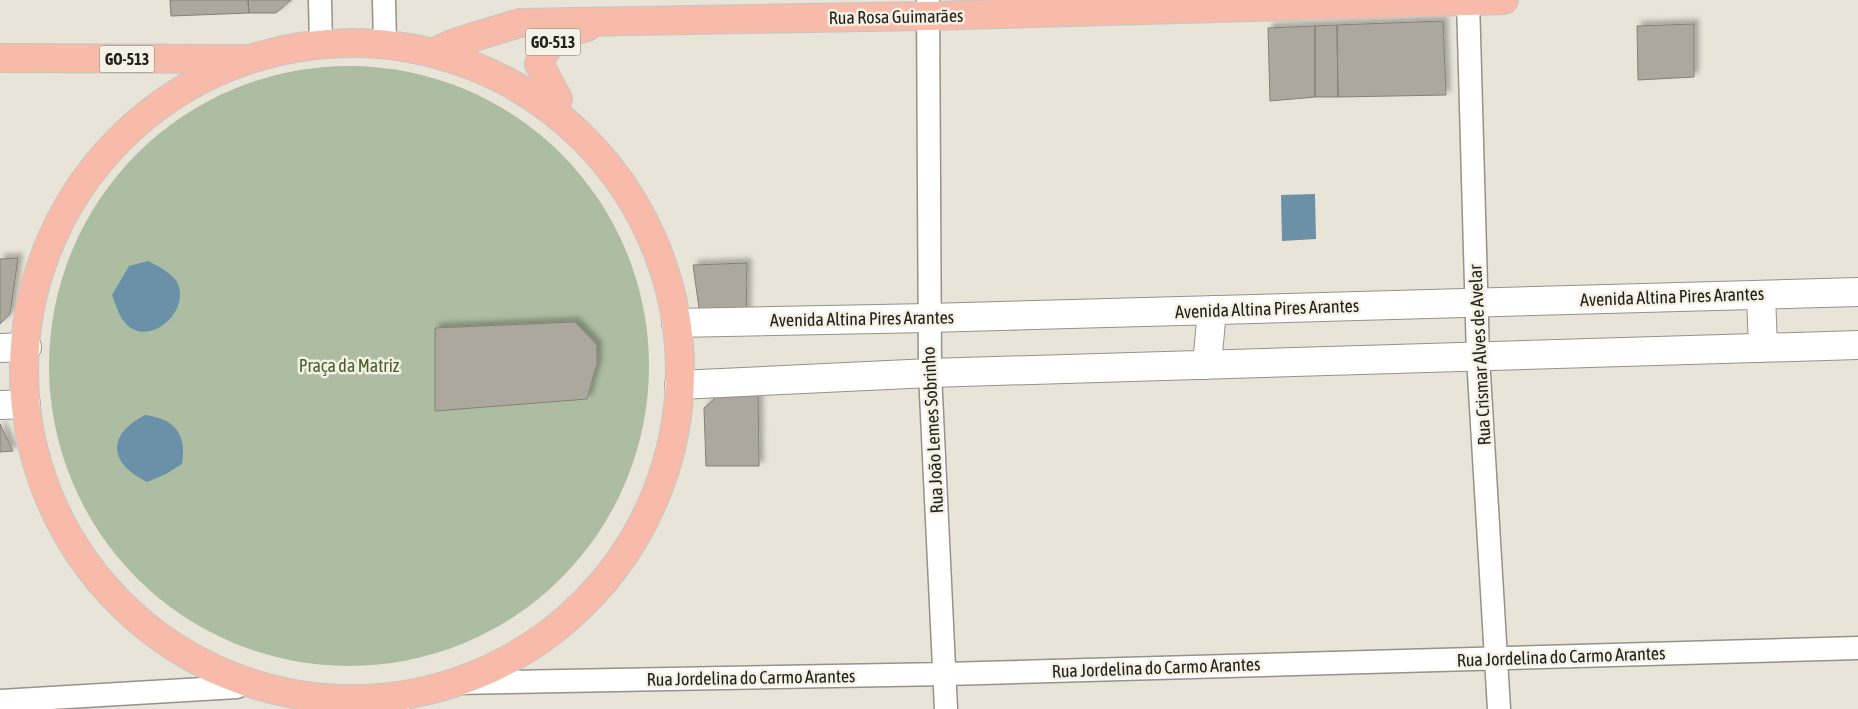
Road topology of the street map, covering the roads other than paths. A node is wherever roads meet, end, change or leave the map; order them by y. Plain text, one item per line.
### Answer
1 (320, 0) edge
2 (384, 0) edge
3 (1504, 0) edge
4 (1468, 1) edge
5 (928, 8) edge
6 (618, 22) junction
7 (321, 45) junction
8 (384, 45) junction
9 (434, 52) junction
10 (0, 58) edge
11 (253, 59) junction
12 (559, 100) junction
13 (1858, 292) edge
14 (1761, 295) junction
15 (1476, 303) junction
16 (1212, 310) junction
17 (929, 318) junction
18 (676, 323) junction
19 (1858, 345) edge
20 (27, 347) junction
21 (0, 348) edge
22 (1763, 348) junction
23 (1478, 357) junction
24 (1207, 365) junction
25 (930, 374) junction
26 (679, 385) junction
27 (13, 404) edge
28 (1858, 648) edge
29 (1498, 658) junction
30 (946, 674) junction
31 (454, 683) junction
32 (236, 686) junction
33 (0, 701) edge
34 (398, 702) edge
35 (332, 703) edge
36 (946, 709) edge
37 (1499, 709) edge

1 - 7 street
2 - 8 street
3 - 4 main road, Rua Rosa Guimarães / GO-513
4 - 5 main road, Rua Rosa Guimarães / GO-513
4 - 15 street, Rua Crismar Alves de Avelar
5 - 6 main road, Rua Rosa Guimarães / GO-513
5 - 17 street, Rua João Lemes Sobrinho
6 - 9 main road, Rua Rosa Guimarães / GO-513
6 - 12 main road, Rua Rosa Guimarães / GO-513
7 - 8 main road
7 - 11 main road
8 - 9 main road
9 - 12 main road
10 - 11 main road, GO-513
11 - 20 main road
12 - 18 main road, Rua Rosa Guimarães
13 - 14 street, Avenida Altina Pires Arantes
14 - 15 street, Avenida Altina Pires Arantes
14 - 22 street
15 - 16 street, Avenida Altina Pires Arantes
15 - 23 street, Rua Crismar Alves de Avelar
16 - 17 street, Avenida Altina Pires Arantes
16 - 24 street
17 - 18 street, Avenida Altina Pires Arantes
17 - 25 street, Rua João Lemes Sobrinho
18 - 26 main road, Rua Rosa Guimarães
19 - 22 street
20 - 21 street
20 - 27 main road
22 - 23 street
23 - 24 street
23 - 29 street, Rua Crismar Alves de Avelar
24 - 25 street
25 - 26 street
25 - 30 street, Rua João Lemes Sobrinho
26 - 31 main road, Rua Rosa Guimarães
27 - 32 main road
28 - 29 street, Rua Jordelina do Carmo Arantes
29 - 30 street, Rua Jordelina do Carmo Arantes
29 - 37 street, Rua Crismar Alves de Avelar
30 - 31 street, Rua Jordelina do Carmo Arantes
30 - 36 street, Rua João Lemes Sobrinho
31 - 34 main road, Rua Rosa Guimarães
32 - 33 street
32 - 35 main road, Rua Rosa Guimarães
34 - 35 main road, Rua Rosa Guimarães

